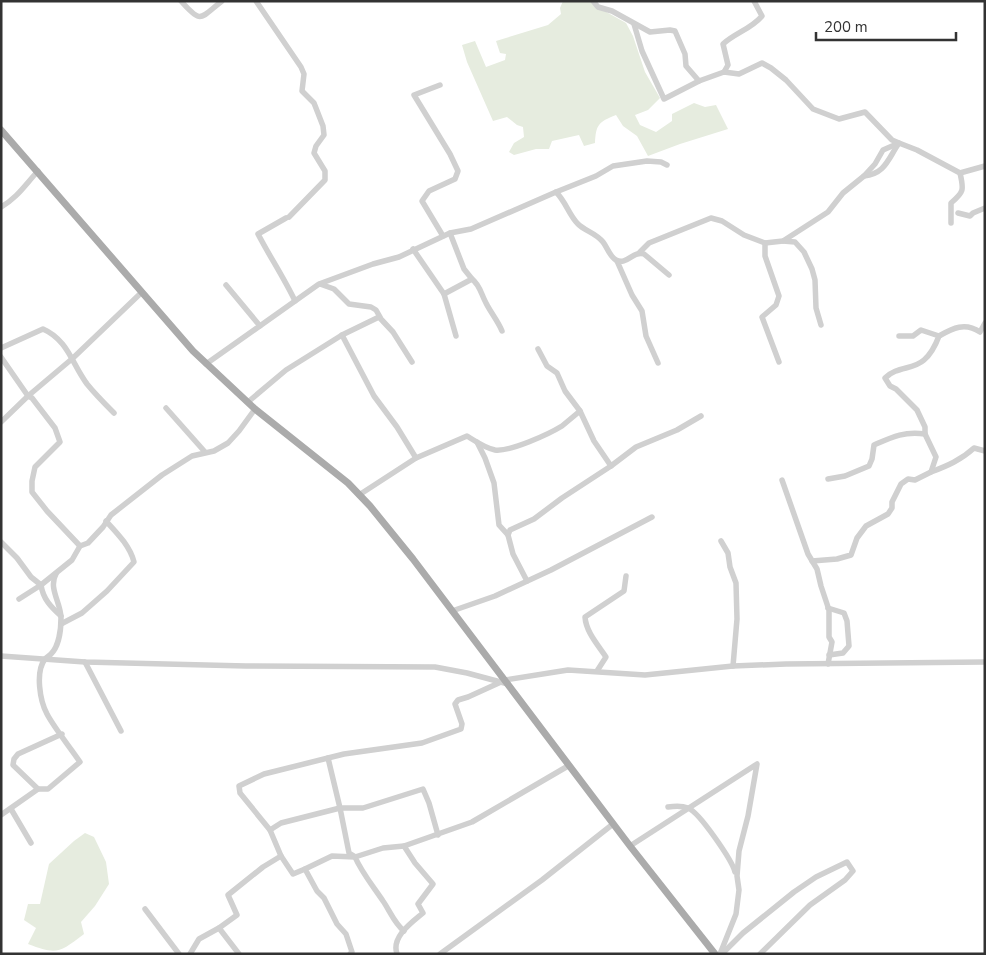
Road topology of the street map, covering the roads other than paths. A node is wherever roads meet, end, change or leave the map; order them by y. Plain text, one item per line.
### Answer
1 (181, 1) edge
2 (222, 1) edge
3 (256, 1) edge
4 (594, 1) edge
5 (754, 1) edge
6 (634, 24) junction
7 (724, 72) junction
8 (698, 81) junction
9 (440, 86) dead end
10 (1, 130) edge
11 (899, 143) junction
12 (667, 165) dead end
13 (985, 166) edge
14 (38, 171) junction
15 (960, 173) junction
16 (864, 176) junction
17 (556, 192) junction
18 (1, 207) edge
19 (985, 208) edge
20 (958, 213) dead end
21 (951, 223) dead end
22 (450, 233) junction
23 (443, 236) junction
24 (783, 241) junction
25 (765, 243) junction
26 (413, 250) junction
27 (640, 252) junction
28 (617, 261) junction
29 (669, 275) dead end
30 (472, 278) junction
31 (319, 284) junction
32 (226, 285) dead end
33 (142, 292) junction
34 (444, 294) junction
35 (295, 301) junction
36 (380, 317) junction
37 (985, 323) edge
38 (821, 325) dead end
39 (260, 326) junction
40 (502, 332) dead end
41 (342, 335) junction
42 (456, 336) dead end
43 (900, 336) dead end
44 (939, 336) junction
45 (1, 348) edge
46 (538, 349) dead end
47 (1, 357) edge
48 (72, 358) junction
49 (412, 362) dead end
50 (779, 362) dead end
51 (658, 363) dead end
52 (206, 364) junction
53 (28, 396) junction
54 (248, 402) junction
55 (166, 408) dead end
56 (255, 408) junction
57 (580, 411) junction
58 (114, 413) dead end
59 (701, 416) dead end
60 (1, 422) edge
61 (925, 434) junction
62 (476, 442) junction
63 (985, 451) edge
64 (205, 452) junction
65 (416, 458) junction
66 (611, 466) junction
67 (931, 472) junction
68 (828, 479) dead end
69 (782, 480) dead end
70 (359, 495) junction
71 (652, 517) dead end
72 (106, 521) junction
73 (508, 534) junction
74 (721, 541) dead end
75 (1, 542) edge
76 (80, 546) junction
77 (812, 561) junction
78 (56, 573) junction
79 (626, 576) dead end
80 (527, 581) junction
81 (41, 585) junction
82 (19, 599) dead end
83 (828, 608) junction
84 (452, 611) junction
85 (61, 616) junction
86 (61, 624) junction
87 (830, 655) junction
88 (1, 656) edge
89 (45, 659) junction
90 (85, 662) junction
91 (985, 662) edge
92 (828, 664) junction
93 (733, 666) junction
94 (597, 671) junction
95 (504, 682) junction
96 (121, 732) dead end
97 (62, 734) junction
98 (328, 758) junction
99 (568, 766) junction
100 (38, 789) junction
101 (668, 806) dead end
102 (340, 808) junction
103 (689, 808) junction
104 (11, 809) junction
105 (1, 815) edge
106 (613, 824) junction
107 (270, 830) junction
108 (438, 834) junction
109 (31, 843) dead end
110 (404, 846) junction
111 (630, 846) junction
112 (281, 856) junction
113 (355, 857) junction
114 (305, 869) junction
115 (737, 876) junction
116 (144, 909) dead end
117 (219, 928) junction
118 (404, 931) junction
119 (179, 954) edge
120 (190, 954) edge
121 (239, 954) edge
122 (350, 954) edge
123 (397, 954) edge
124 (440, 954) edge
125 (715, 954) edge
126 (721, 954) edge
127 (760, 954) edge

1 - 2 street
3 - 35 street
4 - 6 street
5 - 7 street
6 - 8 street
6 - 8 street
7 - 8 street
7 - 11 street
9 - 23 street
10 - 14 main road
11 - 15 street
11 - 16 street
11 - 16 street
12 - 17 street
13 - 15 street
14 - 18 street
14 - 33 main road
15 - 21 street
16 - 24 street
17 - 22 street
17 - 28 street
19 - 20 street
22 - 23 street
22 - 30 street
23 - 26 street
24 - 25 street
24 - 38 street
25 - 27 street
25 - 50 street
26 - 31 street
26 - 34 street
27 - 28 street
27 - 29 street
28 - 51 street
30 - 34 street
30 - 40 street
31 - 35 street
31 - 36 street
32 - 39 street
33 - 48 street
33 - 52 main road
34 - 42 street
35 - 39 street
36 - 41 street
36 - 49 street
37 - 44 street
39 - 52 street
41 - 54 street
41 - 65 street
43 - 44 street
44 - 61 street
45 - 48 street
46 - 57 street
47 - 53 street
48 - 53 street
48 - 58 street
52 - 54 main road
53 - 60 street
53 - 76 street
54 - 56 main road
55 - 64 street
56 - 64 street
56 - 70 main road
57 - 62 street
57 - 66 street
59 - 66 street
61 - 67 street
61 - 68 street
62 - 65 street
62 - 73 street
63 - 67 street
64 - 72 street
65 - 70 street
66 - 73 street
67 - 77 street
69 - 77 street
70 - 84 main road
71 - 80 street
72 - 76 street
72 - 86 street
73 - 80 street
74 - 93 street
75 - 81 street
76 - 78 street
77 - 83 street
78 - 81 street
78 - 85 street
79 - 94 street
80 - 84 street
81 - 82 street
81 - 85 street
83 - 87 street
83 - 87 street
84 - 95 main road
85 - 86 street
86 - 89 street
87 - 92 street
88 - 89 street
89 - 90 street
89 - 97 street
90 - 95 street
90 - 96 street
91 - 92 street
92 - 93 street
93 - 94 street
94 - 95 street
95 - 98 street
95 - 99 main road
97 - 100 street
97 - 100 street
98 - 102 street
98 - 107 street
99 - 106 main road
99 - 108 street
100 - 104 street
101 - 103 street
102 - 107 street
102 - 108 street
102 - 113 street
103 - 111 street
103 - 115 street
103 - 115 street
104 - 105 street
104 - 109 street
106 - 111 main road
106 - 124 street
107 - 112 street
108 - 110 street
110 - 113 street
110 - 118 street
111 - 125 main road
112 - 114 street
112 - 117 street
113 - 114 street
113 - 118 street
114 - 122 street
115 - 126 street
116 - 119 street
117 - 120 street
117 - 121 street
118 - 123 street
126 - 127 street

